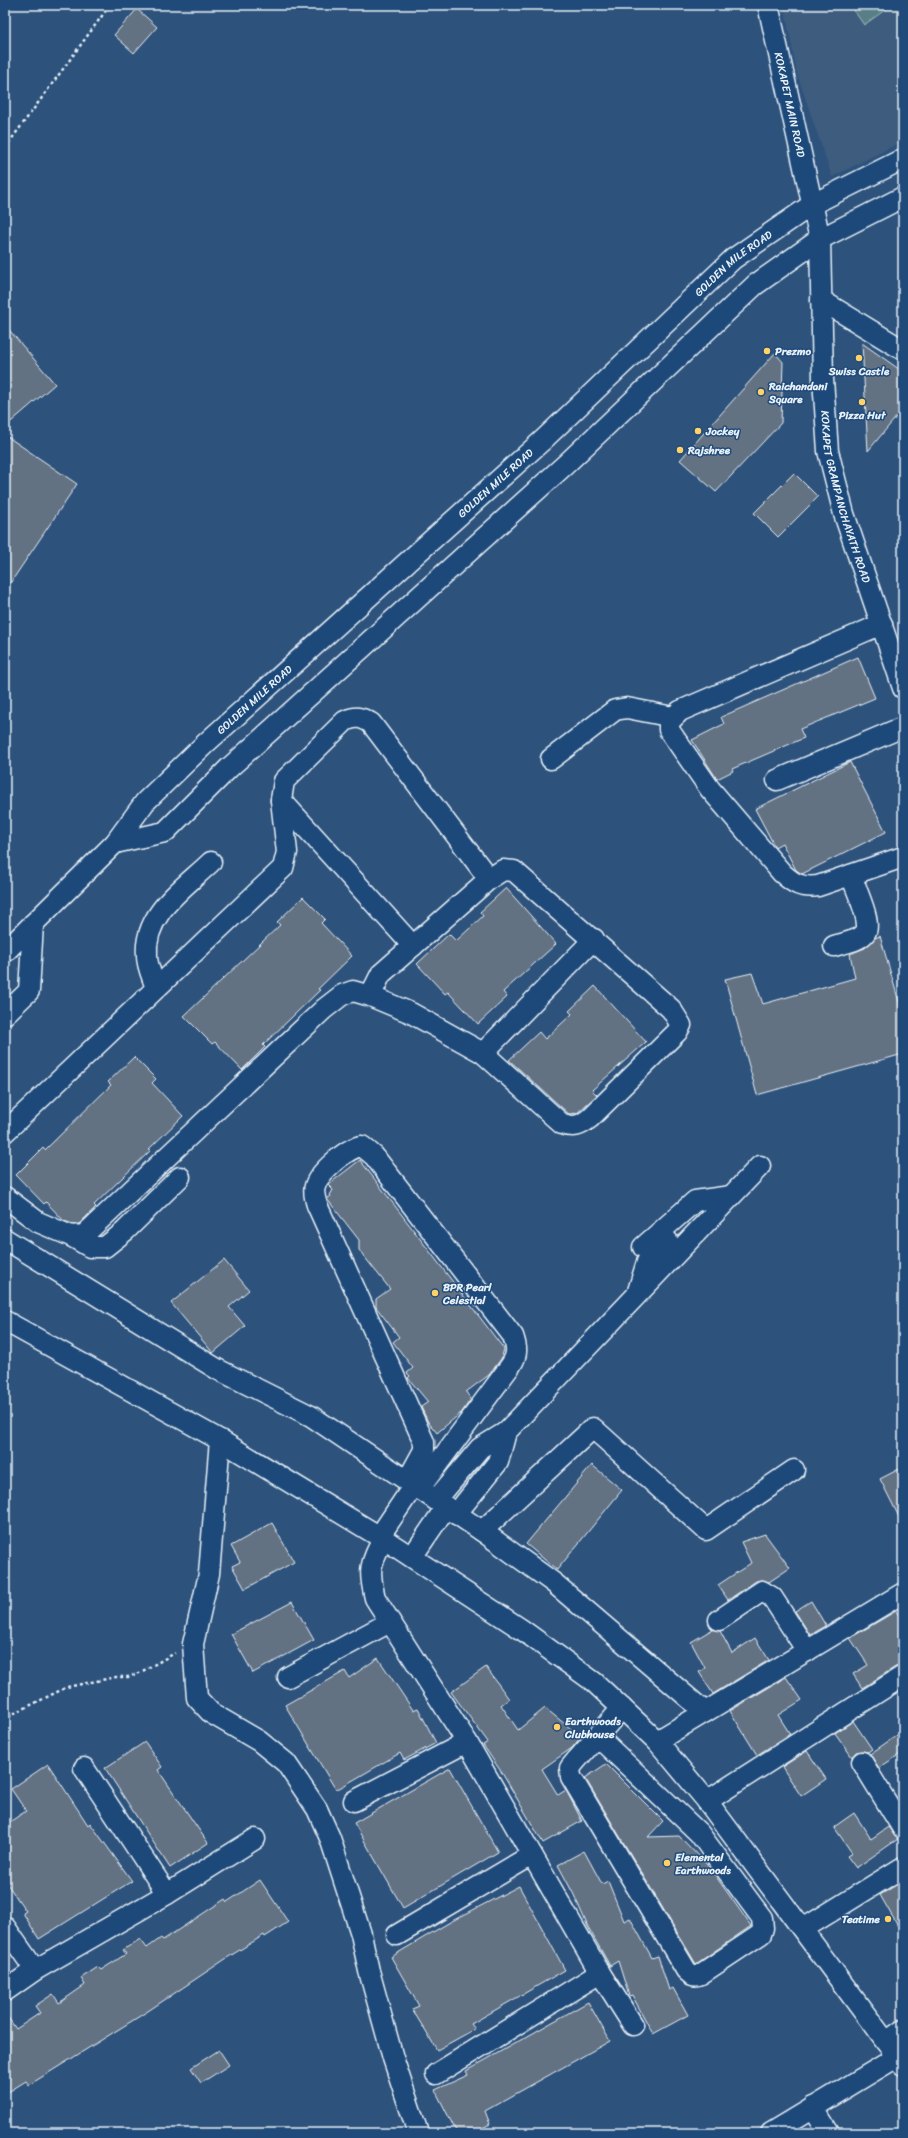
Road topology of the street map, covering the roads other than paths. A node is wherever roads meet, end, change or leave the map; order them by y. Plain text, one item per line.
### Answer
1 (768, 5) edge
2 (903, 159) edge
3 (903, 197) edge
4 (812, 204) junction
5 (820, 239) junction
6 (821, 300) junction
7 (903, 350) edge
8 (882, 624) junction
9 (903, 688) edge
10 (673, 717) junction
11 (903, 727) edge
12 (552, 759) dead end
13 (777, 780) dead end
14 (281, 800) junction
15 (115, 843) junction
16 (903, 857) edge
17 (211, 862) dead end
18 (850, 875) junction
19 (489, 879) junction
20 (33, 924) junction
21 (594, 939) junction
22 (413, 946) junction
23 (834, 946) dead end
24 (5, 952) edge
25 (156, 988) junction
26 (370, 996) junction
27 (5, 1014) edge
28 (483, 1053) junction
29 (6, 1128) edge
30 (760, 1166) dead end
31 (180, 1177) dead end
32 (731, 1196) junction
33 (5, 1197) edge
34 (696, 1210) dead end
35 (71, 1236) junction
36 (5, 1239) edge
37 (643, 1247) dead end
38 (637, 1295) junction
39 (5, 1321) edge
40 (220, 1440) junction
41 (425, 1446) junction
42 (443, 1457) junction
43 (794, 1470) dead end
44 (413, 1485) junction
45 (446, 1507) junction
46 (482, 1531) junction
47 (378, 1536) junction
48 (412, 1557) junction
49 (903, 1593) edge
50 (719, 1620) dead end
51 (390, 1622) junction
52 (807, 1651) junction
53 (903, 1676) edge
54 (288, 1677) dead end
55 (705, 1712) junction
56 (627, 1713) junction
57 (657, 1741) junction
58 (467, 1742) junction
59 (603, 1742) junction
60 (862, 1762) dead end
61 (84, 1768) dead end
62 (354, 1801) dead end
63 (707, 1801) junction
64 (903, 1829) edge
65 (255, 1839) dead end
66 (532, 1855) junction
67 (903, 1867) edge
68 (167, 1894) junction
69 (5, 1928) edge
70 (803, 1930) junction
71 (397, 1935) dead end
72 (35, 1970) junction
73 (600, 1974) junction
74 (5, 1991) edge
75 (633, 2026) dead end
76 (903, 2030) edge
77 (896, 2054) edge
78 (436, 2074) dead end
79 (813, 2107) junction
80 (418, 2133) edge
81 (771, 2133) edge
82 (829, 2133) edge

1 - 4 street, KOKAPET MAIN ROAD
2 - 4 street, GOLDEN MILE ROAD
3 - 5 street
4 - 5 street, KOKAPET GRAMPANCHAYATH ROAD
4 - 15 street, GOLDEN MILE ROAD
5 - 6 street, KOKAPET GRAMPANCHAYATH ROAD
5 - 15 street
6 - 7 street
6 - 8 street, KOKAPET GRAMPANCHAYATH ROAD
8 - 9 street, KOKAPET GRAMPANCHAYATH ROAD
8 - 10 street
10 - 12 street
10 - 18 street
11 - 13 street
14 - 19 street
14 - 22 street
14 - 25 street
15 - 20 street, GOLDEN MILE ROAD
16 - 18 street
17 - 25 street
18 - 23 street
19 - 21 street
19 - 22 street
20 - 24 street, GOLDEN MILE ROAD
20 - 27 street
21 - 28 street
21 - 28 street
22 - 26 street
25 - 29 street
26 - 28 street
26 - 35 street
30 - 32 street
31 - 35 street
32 - 37 street
32 - 38 street
33 - 35 street
34 - 38 street
36 - 44 street
38 - 45 street
39 - 40 street
40 - 47 street
40 - 80 street
41 - 42 street
41 - 42 street
41 - 44 street
42 - 44 street
43 - 46 street
44 - 45 street
44 - 47 street
45 - 46 street
45 - 48 street
46 - 55 street
47 - 48 street
47 - 51 street
48 - 56 street
49 - 52 street
50 - 52 street
51 - 54 street
51 - 58 street
52 - 55 street
53 - 63 street
55 - 57 street
56 - 57 street
56 - 59 street
57 - 63 street
58 - 62 street
58 - 66 street
59 - 59 street
60 - 64 street
61 - 68 street
63 - 70 street
65 - 68 street
66 - 71 street
66 - 73 street
67 - 70 street
68 - 72 street
69 - 72 street
70 - 77 street
72 - 74 street
73 - 75 street
73 - 78 street
76 - 77 street
77 - 79 street
79 - 81 street
79 - 82 street

